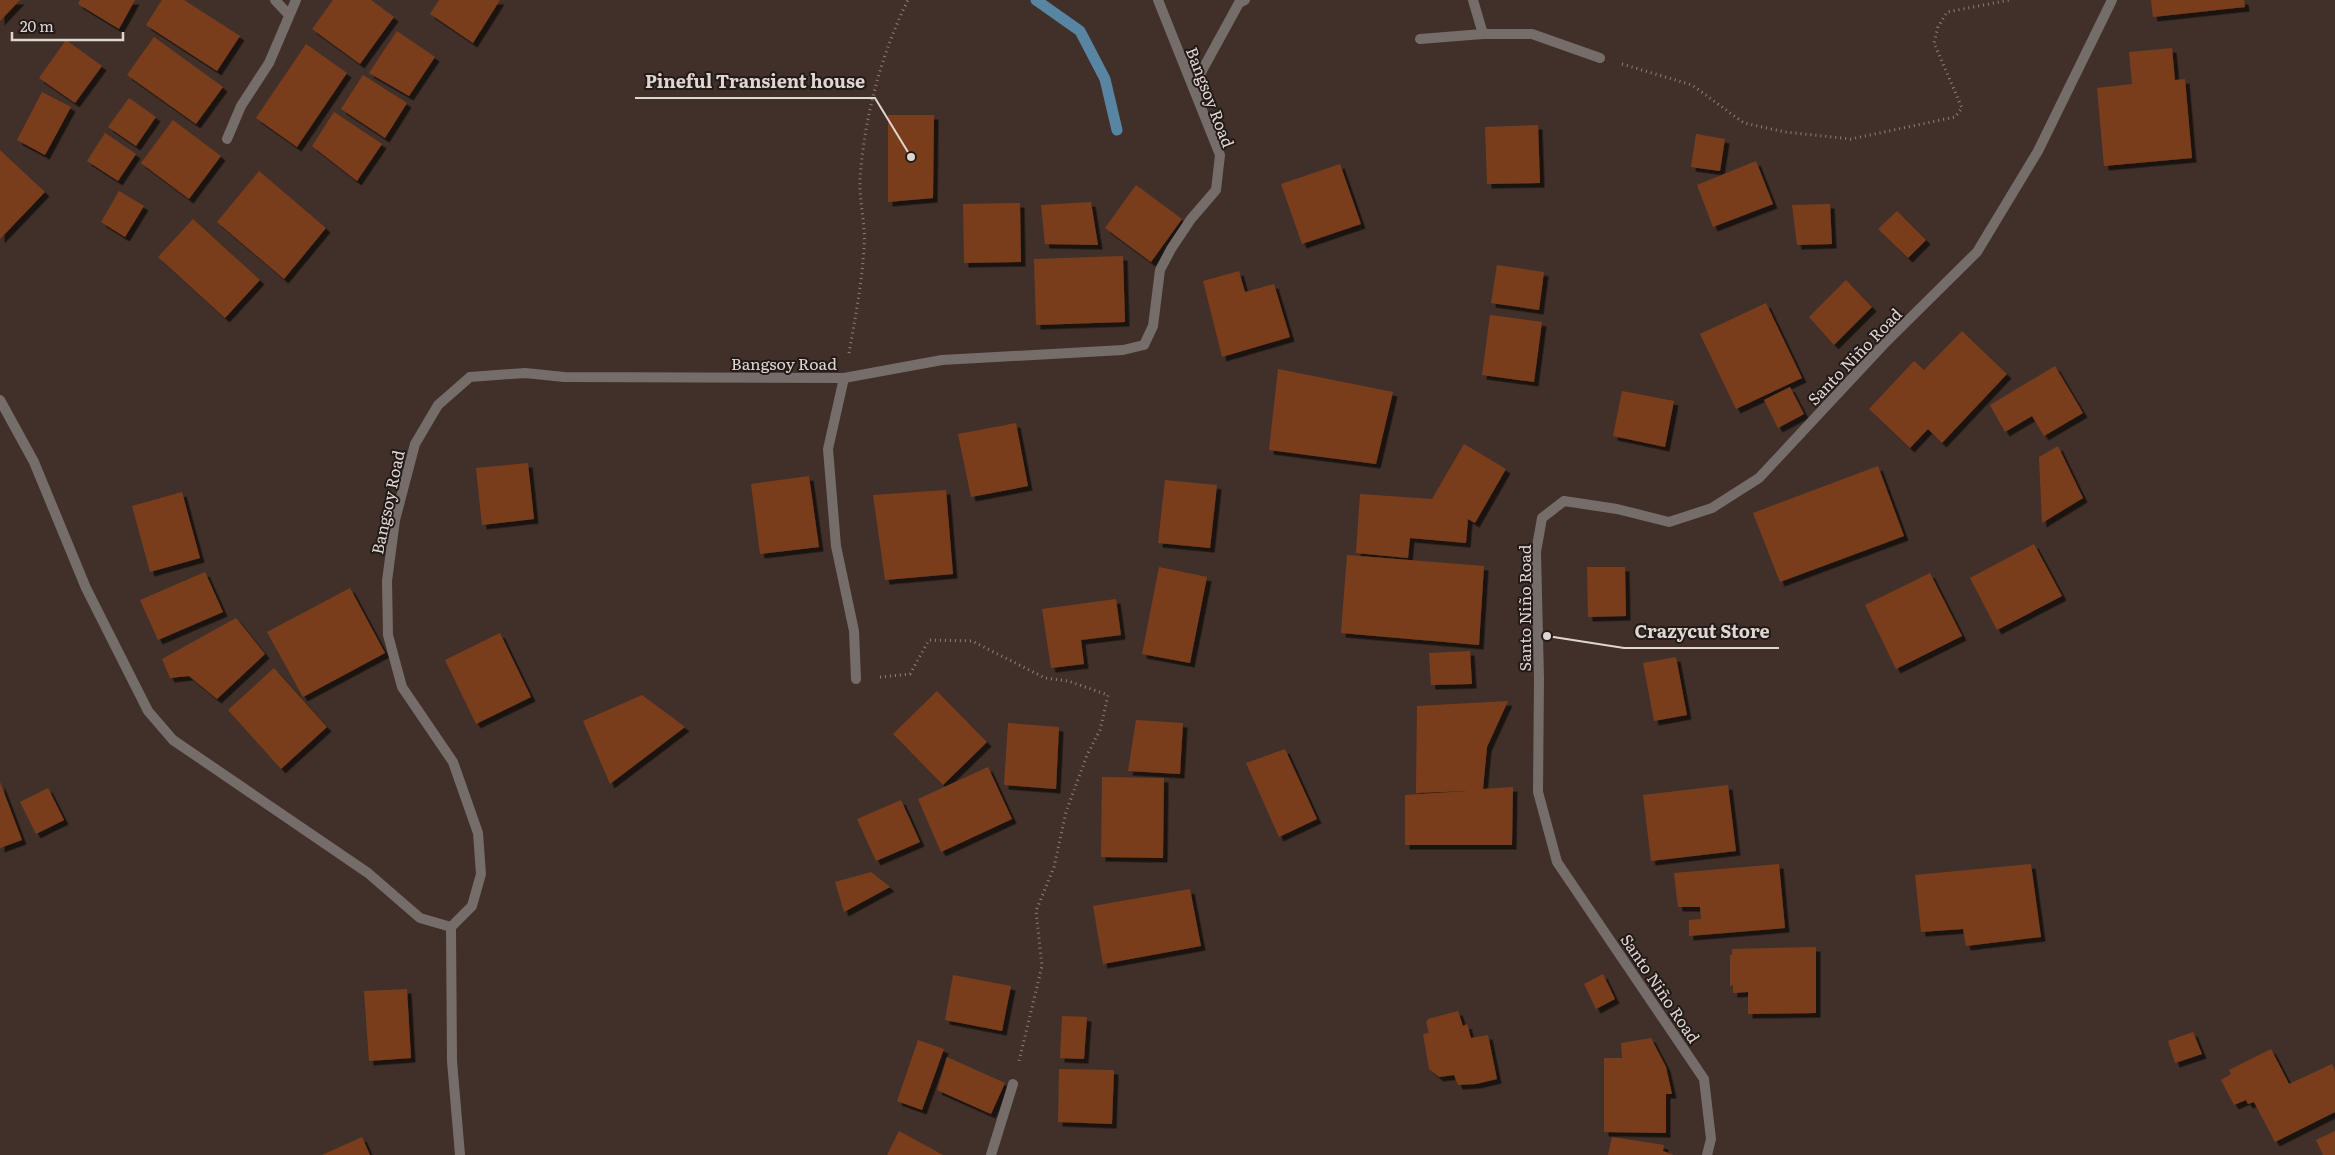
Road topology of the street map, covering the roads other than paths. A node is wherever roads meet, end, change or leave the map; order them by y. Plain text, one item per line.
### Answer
1 (275, 0) edge
2 (296, 0) edge
3 (1158, 0) edge
4 (1245, 0) edge
5 (1473, 0) edge
6 (2112, 0) edge
7 (290, 15) junction
8 (1483, 34) junction
9 (1420, 39) dead end
10 (1600, 58) road end
11 (1193, 87) junction
12 (227, 138) dead end
13 (844, 378) junction
14 (0, 400) edge
15 (856, 679) road end
16 (450, 927) junction
17 (1013, 1084) road end
18 (460, 1155) edge
19 (991, 1155) edge
20 (1707, 1155) edge

1 - 7 street
2 - 7 street
3 - 11 street, Bangsoy Road
4 - 11 street
5 - 8 street
6 - 20 street, Santo Niño Road
7 - 12 street
8 - 9 street
8 - 10 street
11 - 13 street, Bangsoy Road
13 - 15 street
13 - 16 street, Bangsoy Road
14 - 16 street
16 - 18 street
17 - 19 street

